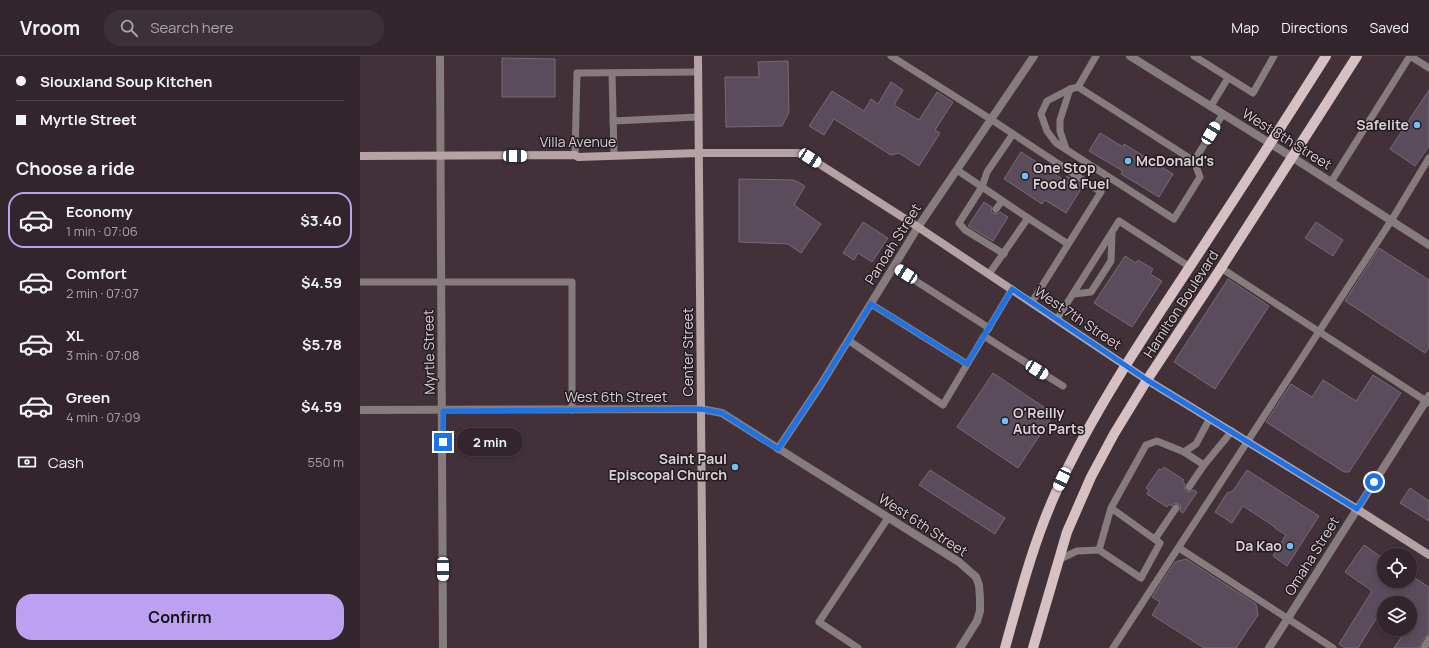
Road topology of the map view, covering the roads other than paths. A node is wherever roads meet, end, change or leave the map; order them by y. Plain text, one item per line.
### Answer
1 (440, 56) edge
2 (698, 56) edge
3 (891, 56) edge
4 (1034, 56) edge
5 (1096, 56) edge
6 (1130, 56) edge
7 (1194, 56) edge
8 (1274, 56) edge
9 (1326, 56) edge
10 (1357, 56) edge
11 (1410, 56) edge
12 (1429, 68) edge
13 (612, 72) junction
14 (698, 72) junction
15 (1228, 78) junction
16 (1074, 88) junction
17 (1211, 106) junction
18 (1223, 114) junction
19 (698, 117) junction
20 (992, 120) junction
21 (613, 121) junction
22 (1013, 134) junction
23 (1271, 144) junction
24 (1066, 150) junction
25 (699, 153) junction
26 (360, 156) edge
27 (440, 156) junction
28 (575, 156) junction
29 (614, 156) junction
30 (1292, 157) junction
31 (1429, 158) edge
32 (1194, 161) junction
33 (957, 170) junction
34 (1331, 182) junction
35 (982, 187) junction
36 (1002, 201) junction
37 (996, 210) dead end
38 (1028, 218) junction
39 (1390, 221) junction
40 (918, 227) junction
41 (1112, 233) junction
42 (1068, 244) junction
43 (1429, 245) edge
44 (1004, 254) junction
45 (894, 267) junction
46 (1190, 267) junction
47 (1221, 268) junction
48 (990, 274) junction
49 (360, 282) edge
50 (441, 282) junction
51 (1012, 289) junction
52 (1074, 294) junction
53 (1032, 302) junction
54 (871, 304) junction
55 (1057, 319) junction
56 (989, 328) junction
57 (1318, 331) junction
58 (984, 336) junction
59 (848, 340) junction
60 (967, 364) junction
61 (1126, 366) junction
62 (1147, 380) junction
63 (1063, 386) dead end
64 (1428, 400) edge
65 (701, 409) junction
66 (360, 410) edge
67 (572, 410) junction
68 (443, 411) junction
69 (1210, 418) junction
70 (1232, 431) junction
71 (1248, 441) junction
72 (778, 449) junction
73 (1184, 452) junction
74 (1204, 465) junction
75 (1189, 487) dead end
76 (1111, 508) junction
77 (1176, 508) dead end
78 (1357, 509) junction
79 (888, 518) junction
80 (1155, 539) junction
81 (1179, 548) junction
82 (1099, 550) junction
83 (1429, 555) edge
84 (1058, 560) junction
85 (1288, 619) junction
86 (1429, 639) edge
87 (443, 648) edge
88 (703, 648) edge
89 (858, 648) edge
90 (960, 648) edge
91 (1005, 648) edge
92 (1032, 648) edge
93 (1113, 648) edge
94 (1270, 648) edge
95 (1333, 648) edge
96 (1424, 648) edge

1 - 27 street, Myrtle Street
2 - 14 main road, Center Street
3 - 20 lane
4 - 20 street, Panoah Street
5 - 16 lane
6 - 17 street, West 8th Street
7 - 15 lane
8 - 15 lane
9 - 23 main road, Hamilton Boulevard
10 - 30 main road, Hamilton Boulevard
11 - 12 lane
11 - 34 lane
13 - 14 lane
13 - 21 lane
13 - 28 lane
14 - 19 main road, Center Street
15 - 17 lane
16 - 24 lane
16 - 24 lane
16 - 32 lane
17 - 18 street, West 8th Street
18 - 23 street, West 8th Street
18 - 32 lane
19 - 21 lane
19 - 25 main road, Center Street
20 - 22 lane
20 - 33 street, Panoah Street
21 - 29 lane
22 - 35 lane
22 - 42 lane
23 - 30 street, West 8th Street
23 - 46 main road, Hamilton Boulevard
24 - 32 lane
25 - 29 main road, Villa Avenue
25 - 40 main road, West 7th Street
25 - 65 main road, Center Street
26 - 27 main road, Villa Avenue
27 - 28 main road, Villa Avenue
27 - 50 street, Myrtle Street
28 - 29 main road, Villa Avenue
30 - 34 street, West 8th Street
30 - 47 main road, Hamilton Boulevard
31 - 39 lane
33 - 35 lane
33 - 40 street, Panoah Street
34 - 39 street, West 8th Street
35 - 36 lane
35 - 44 lane
36 - 37 lane
36 - 38 lane
38 - 42 lane
38 - 44 lane
39 - 43 street, West 8th Street
39 - 57 lane
40 - 45 street, Panoah Street
40 - 48 main road, West 7th Street
41 - 46 lane
41 - 52 lane
41 - 52 lane
42 - 53 lane
44 - 48 lane
45 - 54 street, Panoah Street
45 - 56 lane
46 - 61 main road, Hamilton Boulevard
47 - 57 lane
47 - 62 main road, Hamilton Boulevard
48 - 51 main road, West 7th Street
49 - 50 lane
50 - 67 lane
50 - 68 street, Myrtle Street
51 - 53 main road, West 7th Street
51 - 56 lane
52 - 55 lane
53 - 55 main road, West 7th Street
54 - 59 street, Panoah Street
54 - 60 lane
55 - 61 main road, West 7th Street
56 - 58 lane
57 - 64 lane
57 - 71 lane
58 - 60 lane
58 - 63 lane
59 - 60 lane
59 - 72 street, Panoah Street
61 - 62 main road, West 7th Street
61 - 91 main road, Hamilton Boulevard
62 - 69 main road, West 7th Street
62 - 84 main road, Hamilton Boulevard
64 - 78 street, Omaha Street
65 - 67 street, West 6th Street
65 - 72 street, West 6th Street
65 - 88 main road, Center Street
66 - 68 street, West 6th Street
67 - 68 street, West 6th Street
68 - 87 street, Myrtle Street
69 - 70 main road, West 7th Street
69 - 73 lane
70 - 71 main road, West 7th Street
70 - 74 lane
71 - 78 main road, West 7th Street
71 - 81 lane
72 - 79 street, West 6th Street
73 - 74 lane
73 - 76 lane
74 - 75 lane
76 - 80 lane
76 - 82 lane
77 - 80 lane
78 - 83 main road, West 7th Street
78 - 85 street, Omaha Street
79 - 89 lane
79 - 90 street, West 6th Street
80 - 82 lane
81 - 85 lane
81 - 93 lane
82 - 84 lane
84 - 92 main road, Hamilton Boulevard
85 - 94 street, Omaha Street
85 - 95 lane
86 - 96 lane

